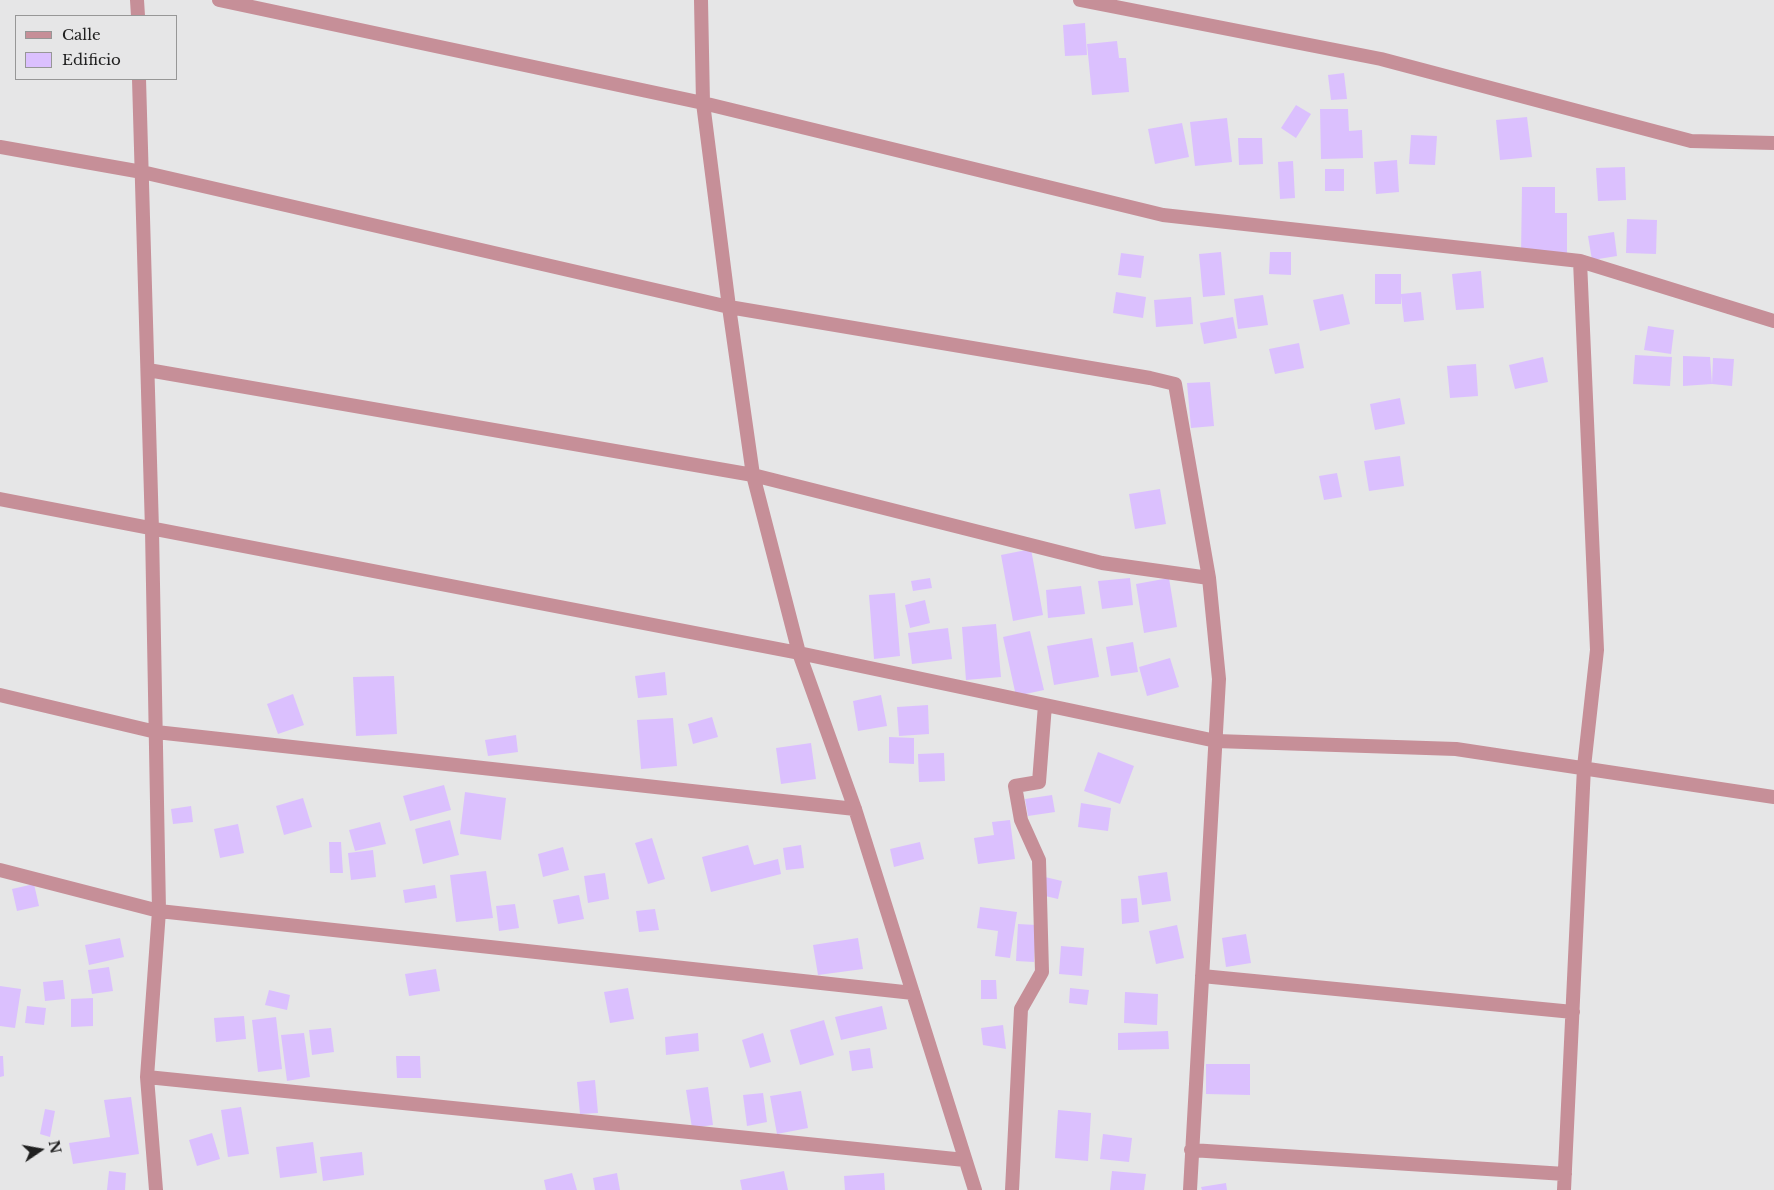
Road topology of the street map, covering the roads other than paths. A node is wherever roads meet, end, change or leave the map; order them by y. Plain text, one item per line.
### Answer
1 (137, 0) edge
2 (219, 0) edge
3 (701, 0) edge
4 (1080, 0) edge
5 (138, 15) edge
6 (140, 80) edge
7 (704, 102) junction
8 (1774, 143) edge
9 (0, 147) edge
10 (142, 172) junction
11 (1580, 261) junction
12 (729, 307) junction
13 (1774, 321) edge
14 (148, 370) junction
15 (753, 476) junction
16 (0, 500) edge
17 (152, 530) junction
18 (1209, 578) junction
19 (799, 654) junction
20 (0, 695) edge
21 (1045, 705) junction
22 (156, 732) junction
23 (1216, 741) junction
24 (1584, 767) junction
25 (1774, 797) edge
26 (855, 809) junction
27 (0, 870) edge
28 (159, 911) junction
29 (1202, 976) junction
30 (913, 993) junction
31 (1573, 1012) junction
32 (147, 1077) junction
33 (1191, 1150) junction
34 (965, 1160) junction
35 (1565, 1174) junction
36 (156, 1190) edge
37 (975, 1190) edge
38 (1012, 1190) edge
39 (1190, 1190) edge
40 (1564, 1190) edge

1 - 5 street
2 - 7 street
3 - 7 street
4 - 8 street
6 - 10 street
7 - 11 street
7 - 12 street
9 - 10 street
10 - 12 street
10 - 14 street
11 - 13 street
11 - 24 street
12 - 15 street
12 - 18 street
14 - 15 street
14 - 17 street
15 - 18 street
15 - 19 street
16 - 17 street
17 - 19 street
17 - 22 street
18 - 23 street
19 - 21 street
19 - 26 street
20 - 22 street
21 - 23 street
21 - 38 street
22 - 26 street
22 - 28 street
23 - 24 street
23 - 29 street
24 - 25 street
24 - 31 street
26 - 30 street
27 - 28 street
28 - 30 street
28 - 32 street
29 - 31 street
29 - 33 street
30 - 34 street
31 - 35 street
32 - 34 street
32 - 36 street
33 - 35 street
33 - 39 street
34 - 37 street
35 - 40 street

